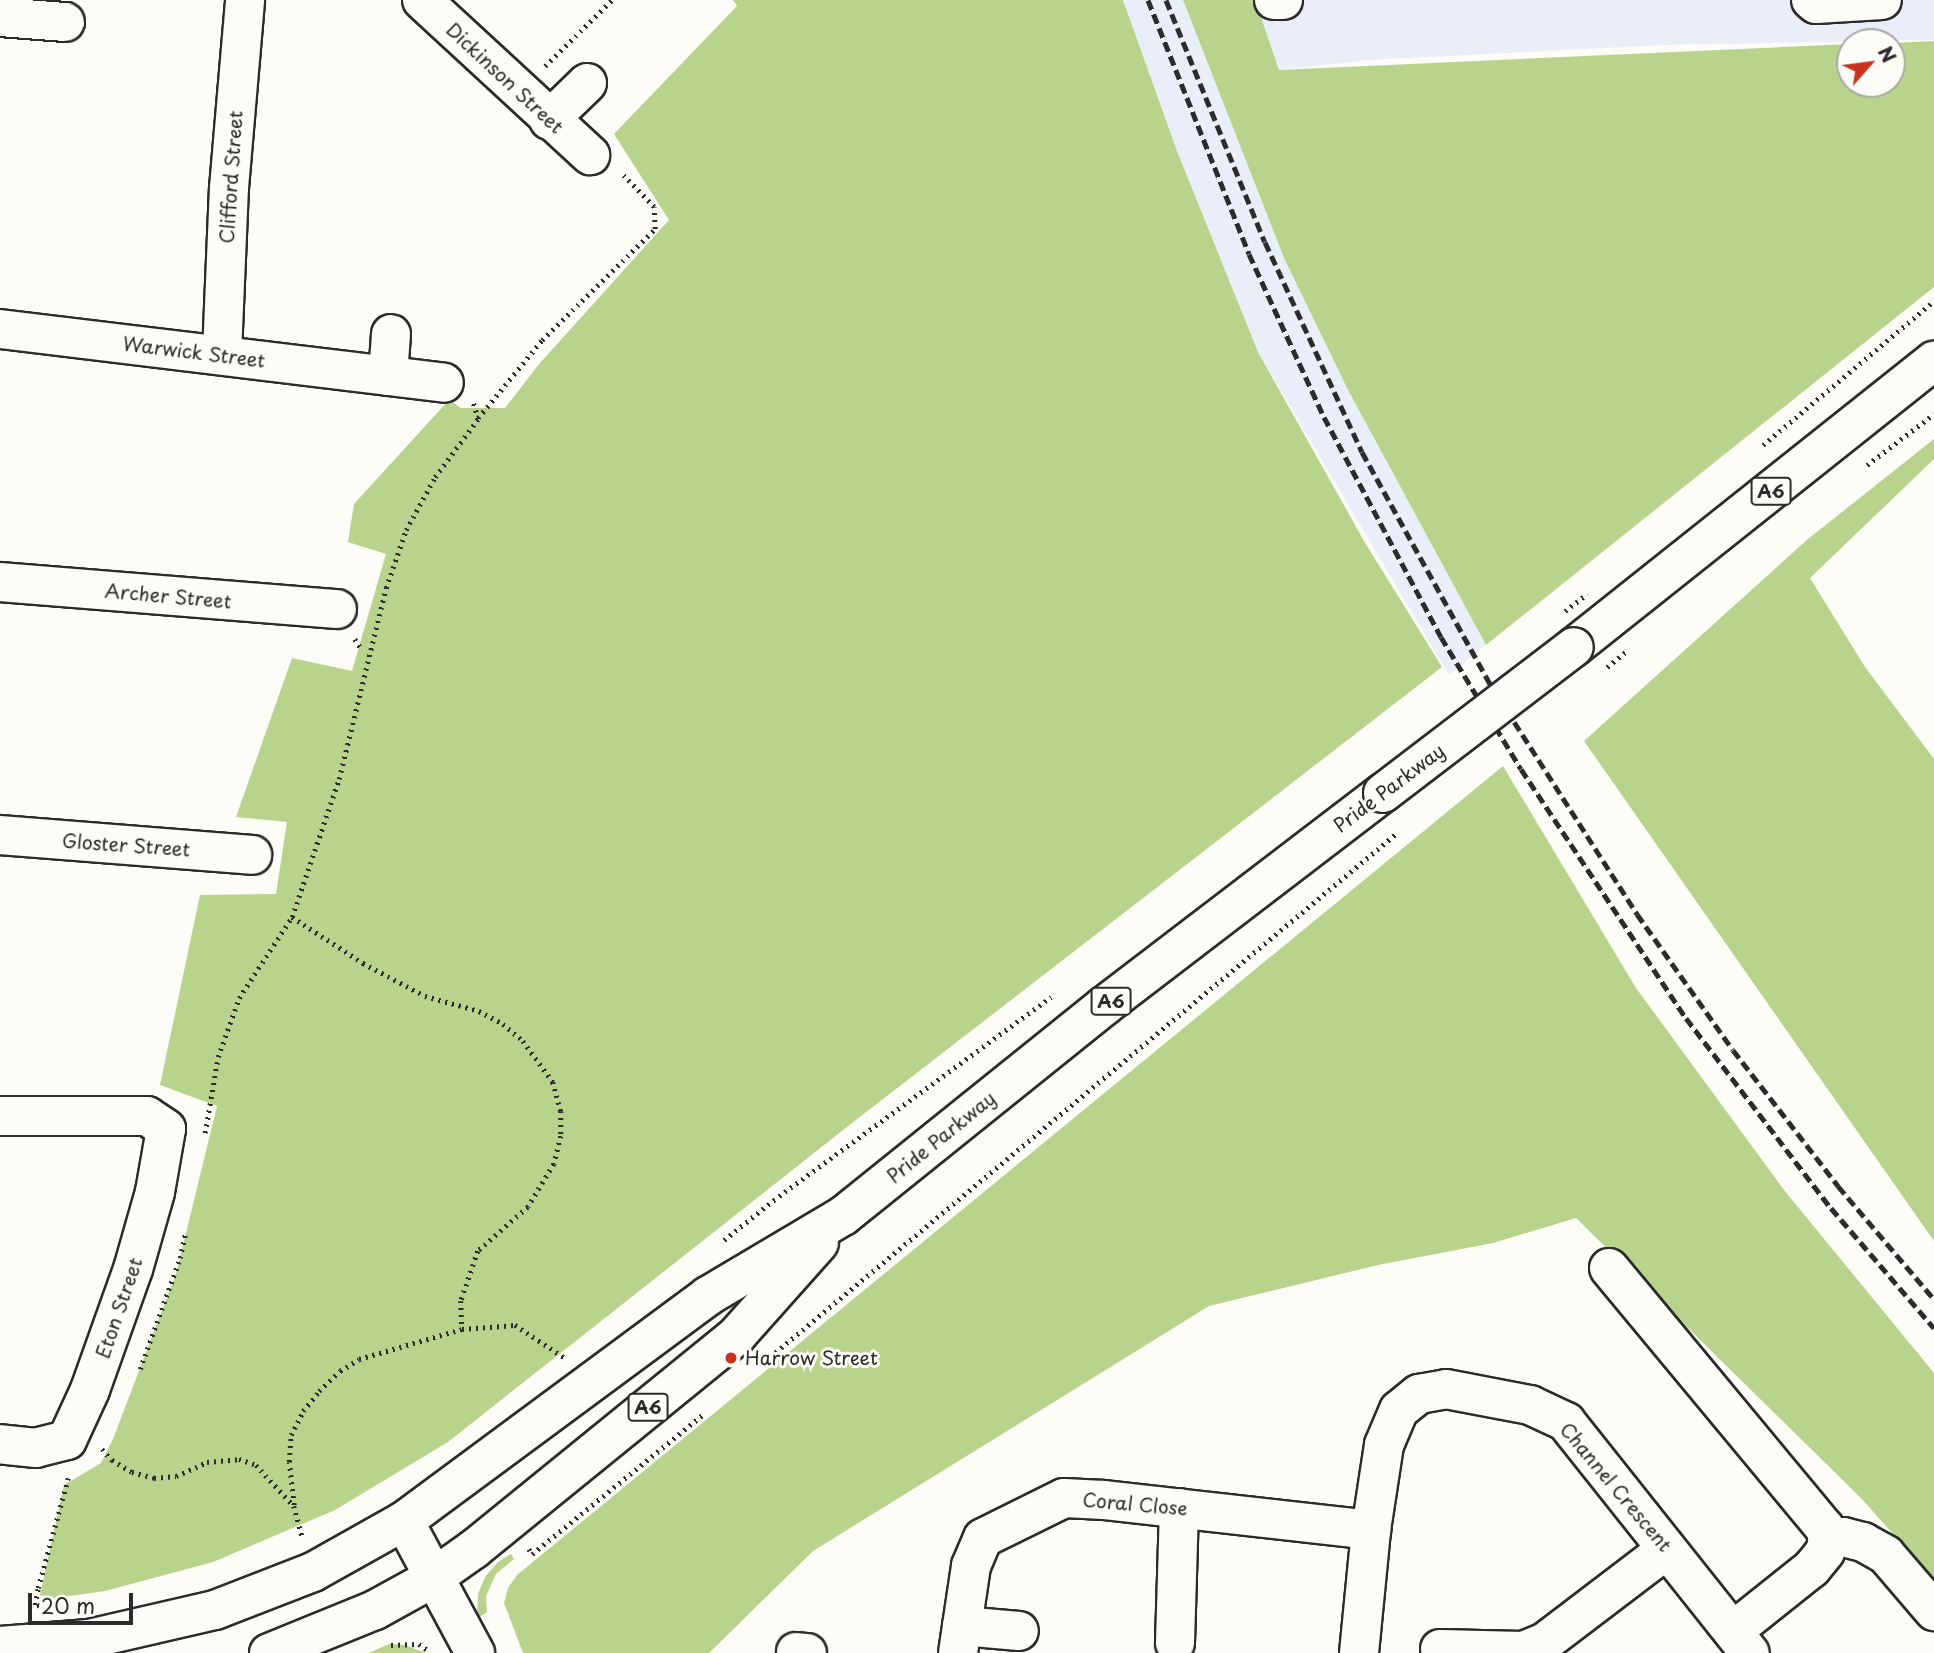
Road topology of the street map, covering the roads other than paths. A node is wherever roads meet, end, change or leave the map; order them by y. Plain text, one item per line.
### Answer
1 (245, 0) edge
2 (422, 0) edge
3 (1274, 0) edge
4 (1283, 0) edge
5 (1811, 0) edge
6 (1882, 0) edge
7 (587, 83) dead end
8 (549, 120) junction
9 (590, 155) road end
10 (0, 329) edge
11 (391, 334) dead end
12 (222, 354) junction
13 (1934, 360) edge
14 (388, 376) junction
15 (457, 387) road end
16 (0, 582) edge
17 (337, 609) dead end
18 (0, 835) edge
19 (252, 855) dead end
20 (0, 1116) edge
21 (843, 1216) junction
22 (1609, 1268) dead end
23 (0, 1444) edge
24 (1179, 1508) junction
25 (404, 1521) junction
26 (1371, 1530) junction
27 (1828, 1539) junction
28 (1667, 1549) junction
29 (433, 1578) junction
30 (1934, 1611) edge
31 (1019, 1631) dead end
32 (960, 1640) edge
33 (1742, 1642) edge
34 (1175, 1643) dead end
35 (0, 1646) edge
36 (1440, 1649) dead end
37 (269, 1653) edge
38 (475, 1653) edge
39 (1359, 1653) edge

1 - 12 street, Clifford Street
2 - 8 street, Dickinson Street
3 - 4 street
5 - 6 street
7 - 8 street
8 - 9 street, Dickinson Street
10 - 12 street, Warwick Street
11 - 14 street
12 - 14 street, Warwick Street
13 - 21 street, Pride Parkway / A6, bridge
14 - 15 street, Warwick Street
16 - 17 street, Archer Street
18 - 19 street, Gloster Street
20 - 23 street, Eton Street
21 - 25 street, A6
21 - 29 street, A6
22 - 27 street
24 - 26 street, Coral Close
24 - 32 street, Coral Close
24 - 34 street
25 - 29 street
25 - 35 street, A6
26 - 28 street, Channel Crescent
26 - 39 street, Channel Crescent
27 - 30 street
27 - 33 street
28 - 33 street, Channel Crescent
28 - 36 street
29 - 37 street, A6
29 - 38 street
31 - 32 street

